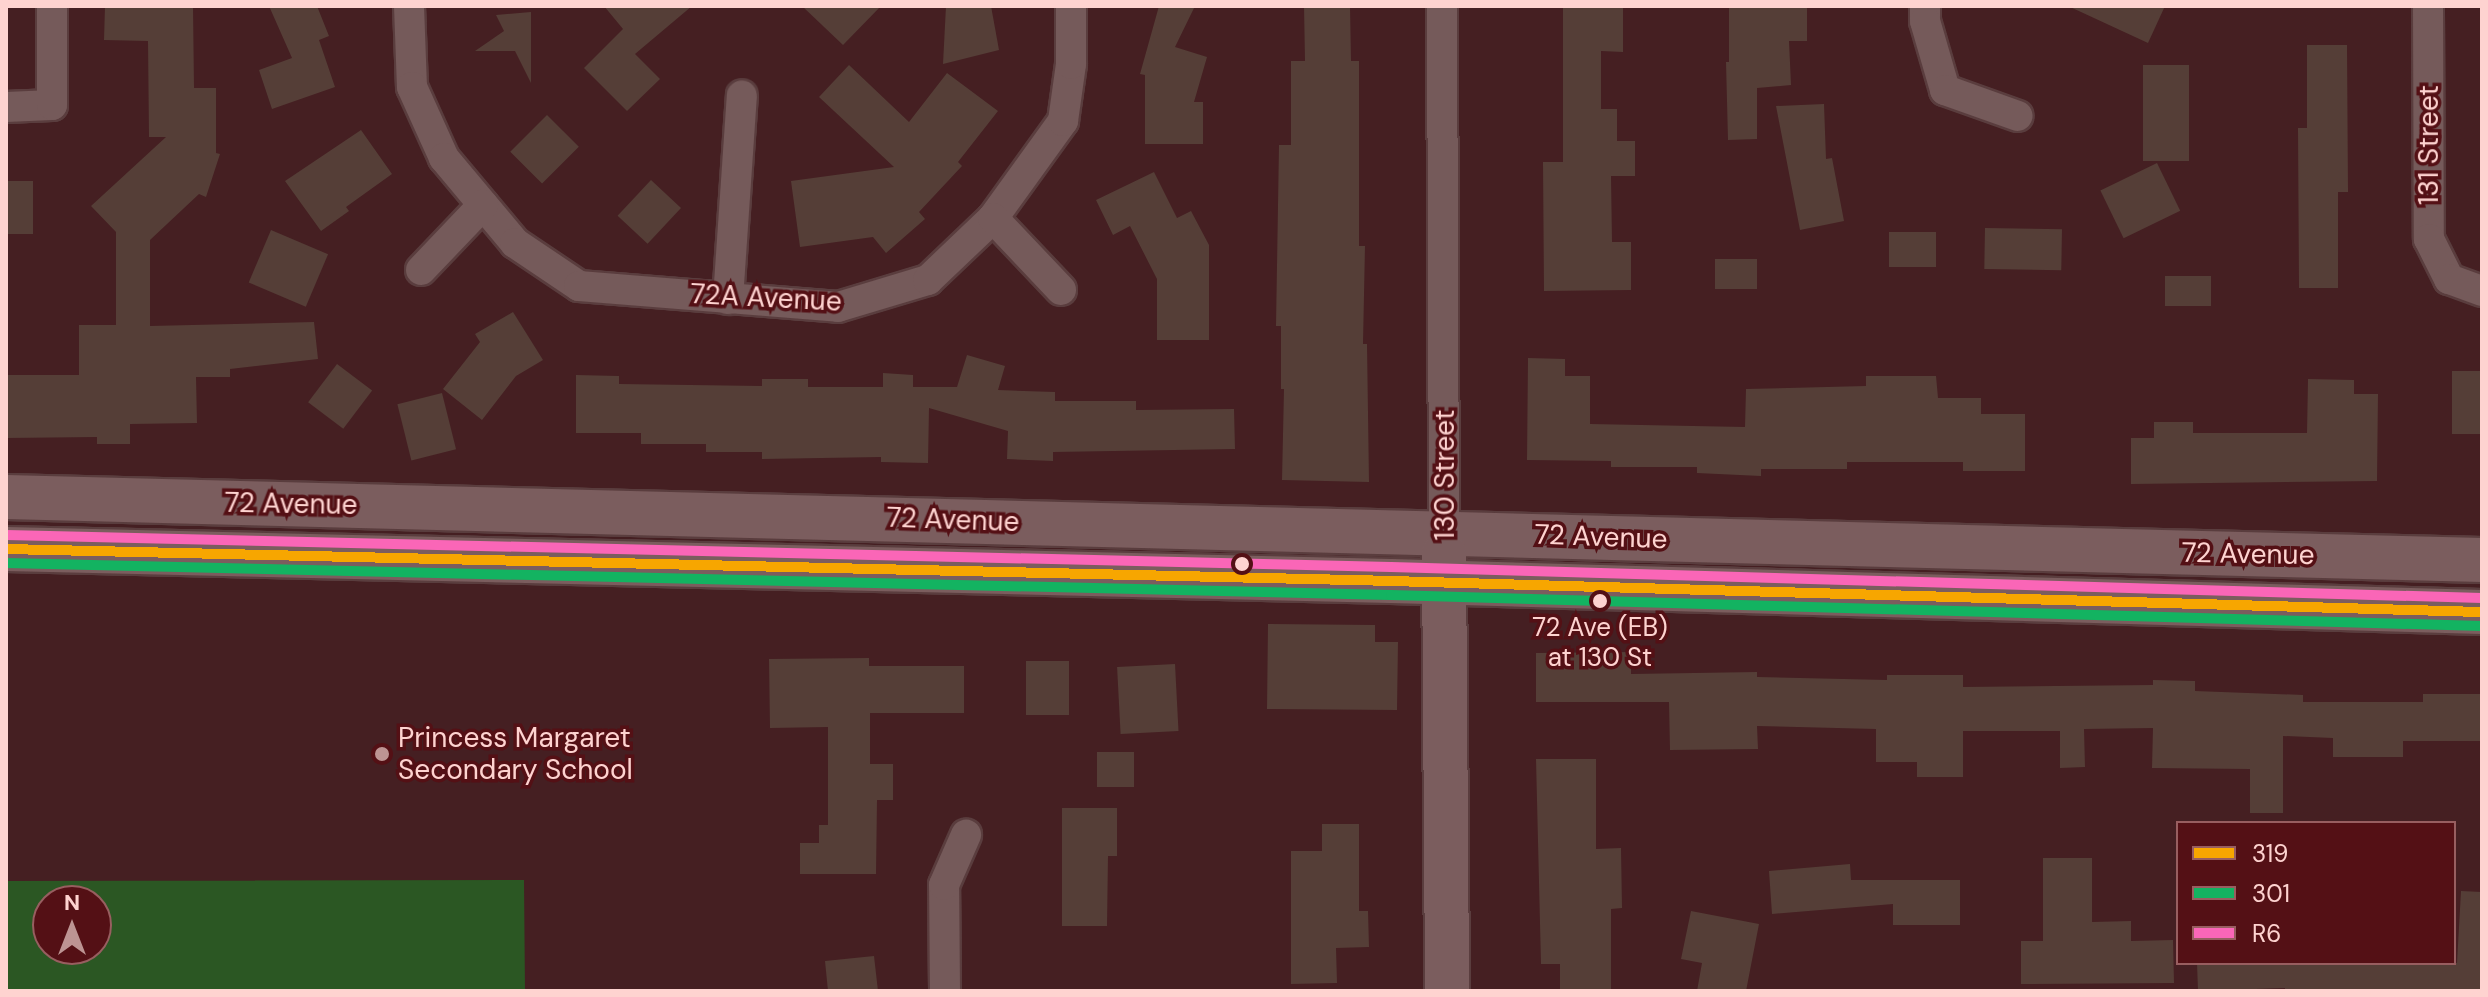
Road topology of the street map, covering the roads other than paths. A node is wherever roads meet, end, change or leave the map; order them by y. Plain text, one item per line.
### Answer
1 (52, 6) edge
2 (409, 6) edge
3 (1071, 6) edge
4 (1442, 6) edge
5 (1925, 6) edge
6 (2428, 6) edge
7 (742, 95) dead end
8 (6, 107) edge
9 (2018, 116) dead end
10 (483, 205) junction
11 (993, 218) junction
12 (421, 270) dead end
13 (1061, 290) dead end
14 (2482, 291) edge
15 (728, 299) junction
16 (6, 497) edge
17 (719, 514) junction
18 (1444, 534) junction
19 (6, 549) edge
20 (2482, 560) edge
21 (625, 564) junction
22 (1444, 583) junction
23 (2482, 612) edge
24 (966, 835) dead end
25 (945, 991) edge
26 (1447, 991) edge

1 - 8 street
2 - 10 street, 72A Avenue
3 - 11 street, 72A Avenue
4 - 18 street, 130 Street
5 - 9 street
6 - 14 street, 131 Street
7 - 15 street
10 - 12 street
10 - 15 street, 72A Avenue
11 - 13 street
11 - 15 street, 72A Avenue
16 - 17 main road, 72 Avenue
17 - 18 main road, 72 Avenue
17 - 21 main road
18 - 20 main road, 72 Avenue
18 - 22 main road, 130 Street
19 - 21 main road, 72 Avenue
21 - 22 main road, 72 Avenue
22 - 23 main road, 72 Avenue
22 - 26 main road, 130 Street
24 - 25 street

